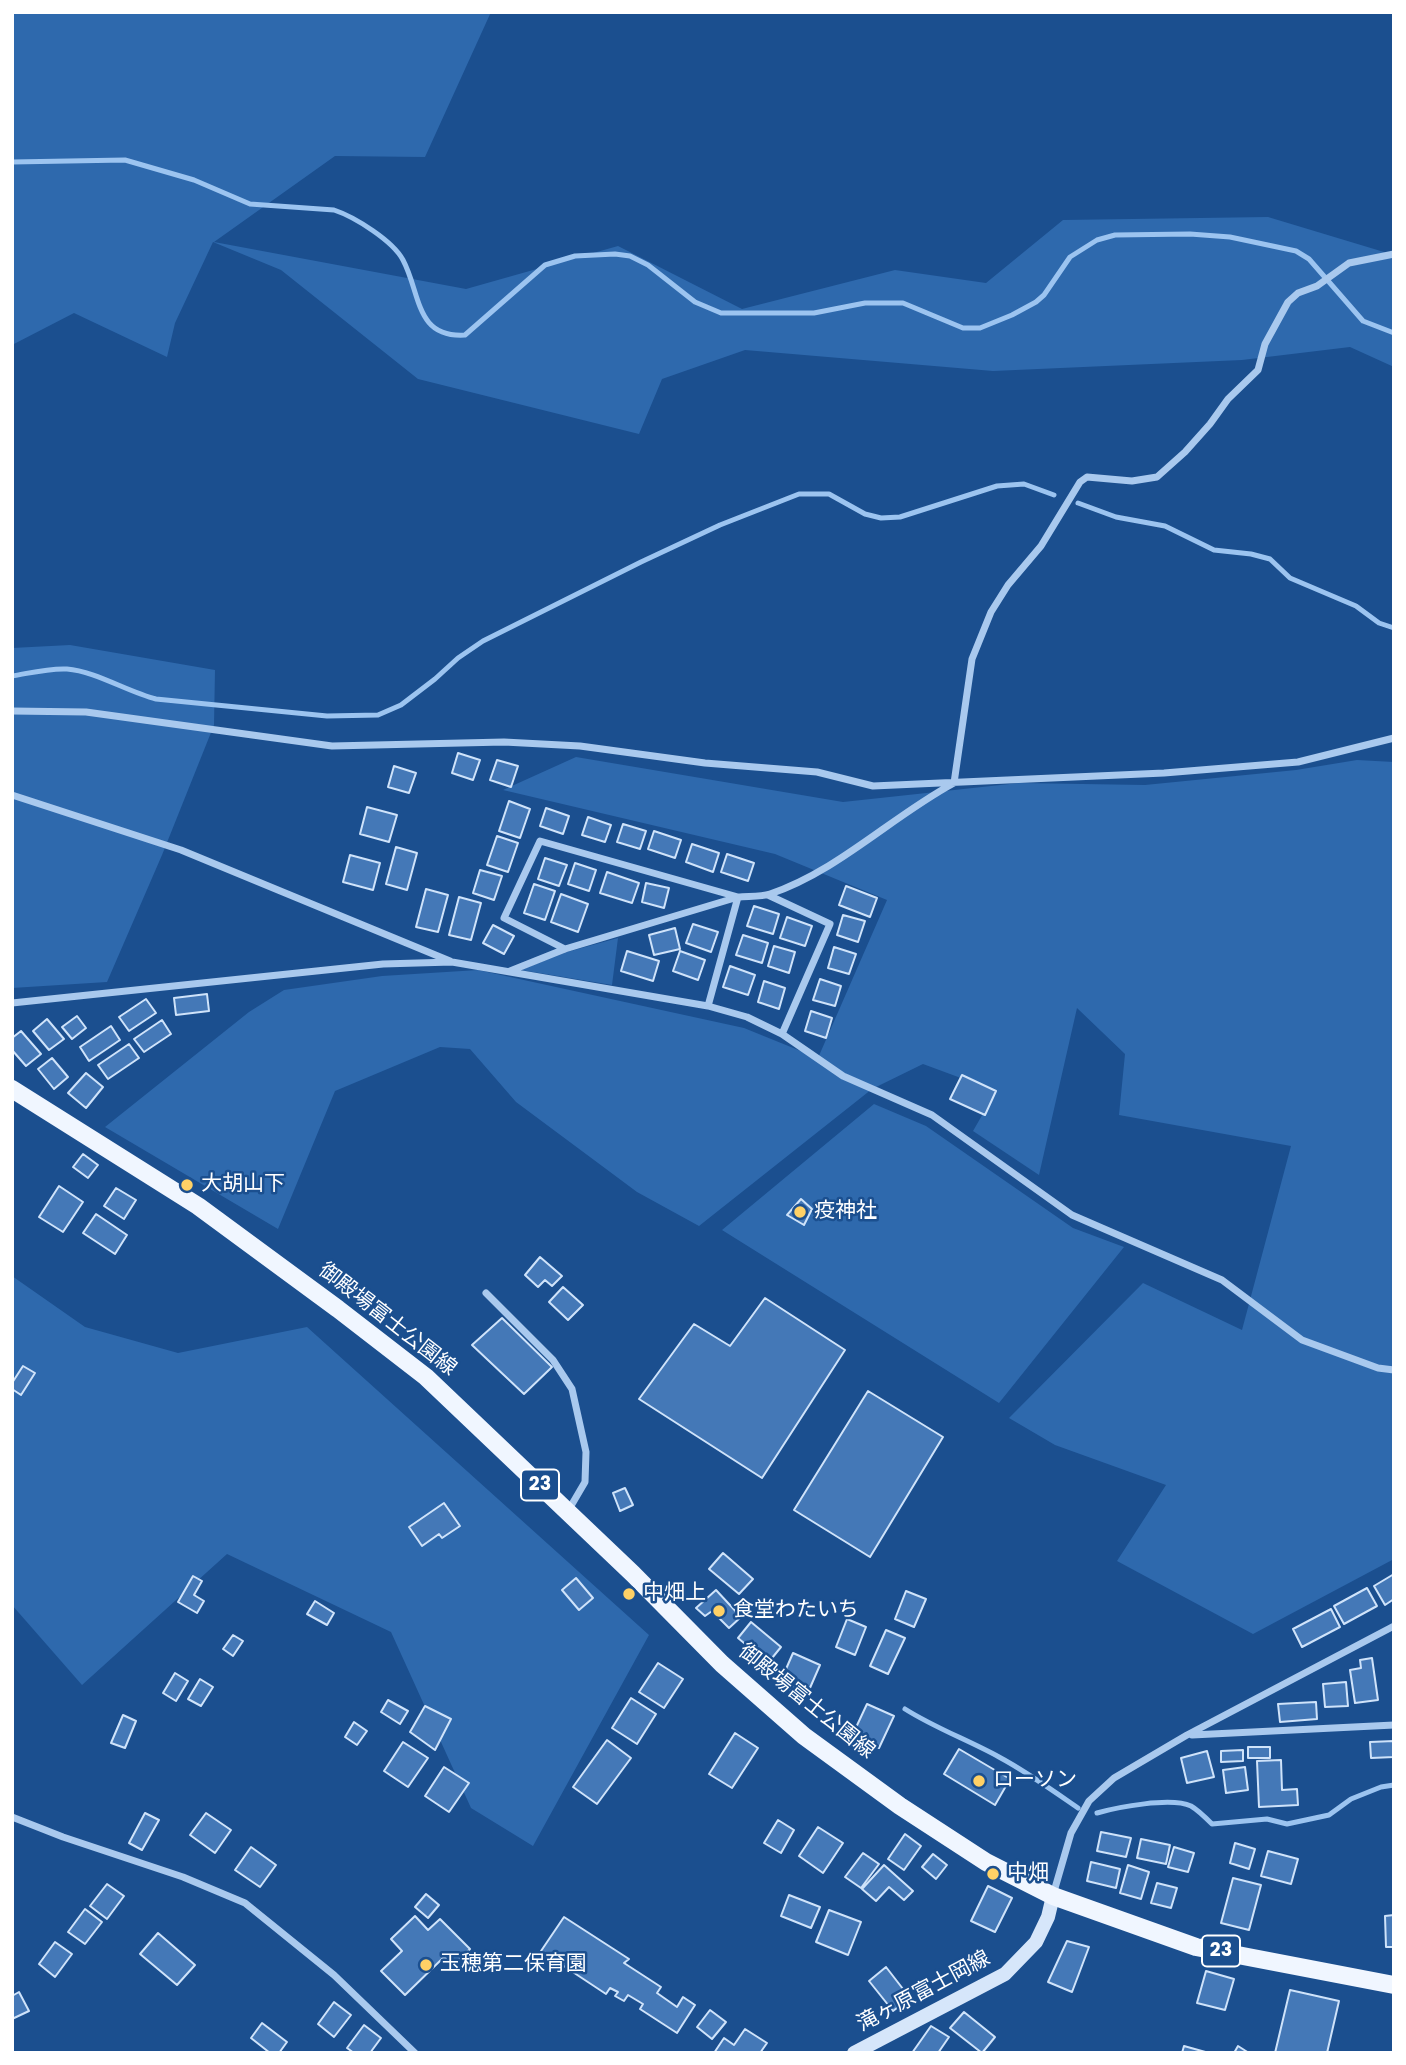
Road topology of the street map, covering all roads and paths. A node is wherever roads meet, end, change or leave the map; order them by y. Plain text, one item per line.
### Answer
1 (1394, 254) edge
2 (12, 711) edge
3 (1394, 738) edge
4 (954, 783) junction
5 (12, 795) edge
6 (768, 895) junction
7 (738, 897) junction
8 (565, 949) junction
9 (452, 962) junction
10 (509, 972) junction
11 (12, 1003) edge
12 (708, 1006) junction
13 (782, 1034) junction
14 (12, 1089) edge
15 (486, 1293) dead end
16 (1394, 1370) edge
17 (568, 1512) junction
18 (1394, 1626) edge
19 (1394, 1725) edge
20 (1188, 1735) junction
21 (12, 1817) edge
22 (1053, 1896) junction
23 (1394, 1985) edge
24 (864, 2050) edge
25 (412, 2052) edge

1 - 4 street
2 - 4 street
3 - 4 street
4 - 6 street
5 - 9 street
6 - 7 street
6 - 13 street
7 - 8 street
7 - 8 street
7 - 12 street
8 - 10 street
9 - 10 street
9 - 11 street
10 - 12 street
12 - 13 street
13 - 16 street
14 - 17 main road, 御殿場富士公園線 / 23
15 - 17 street
17 - 22 main road, 御殿場富士公園線 / 23
18 - 20 street
19 - 20 street
20 - 22 street
21 - 25 street
22 - 23 main road, 御殿場富士公園線 / 23
22 - 24 main road, 滝ヶ原富士岡線

